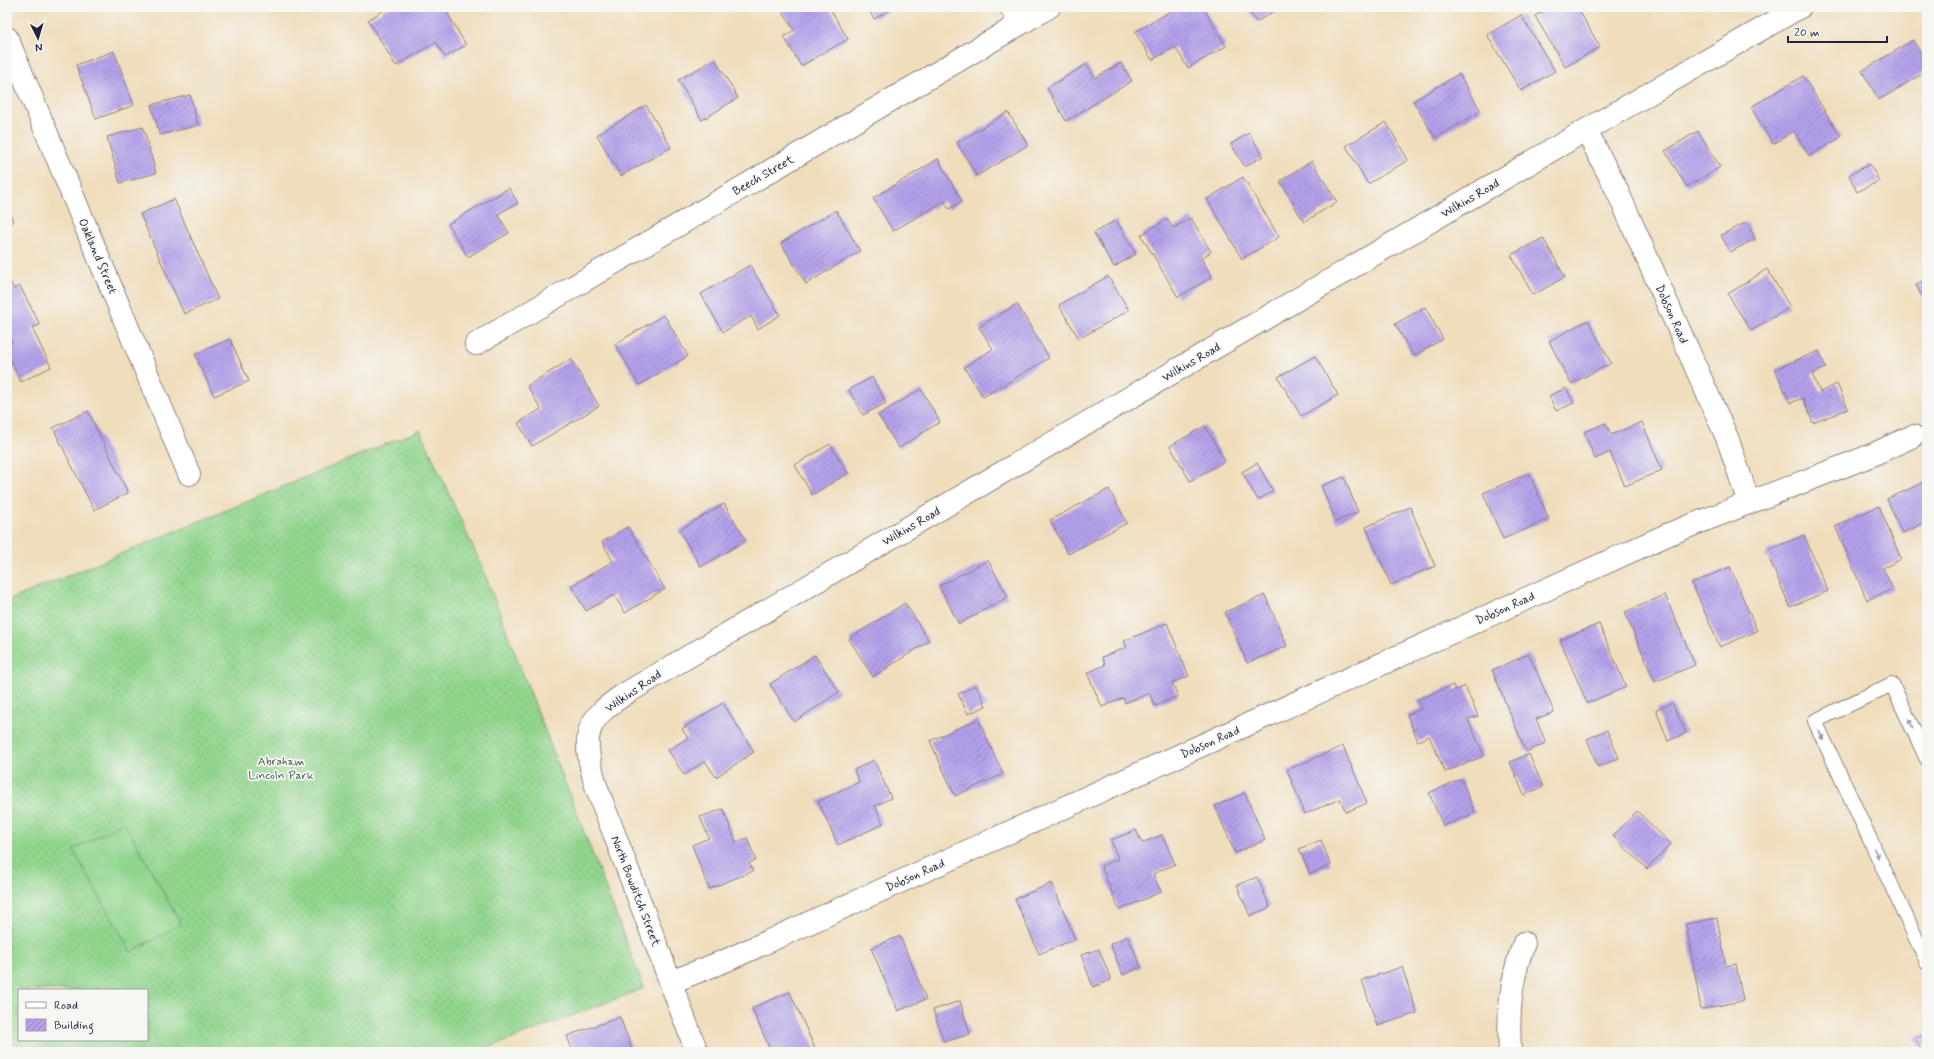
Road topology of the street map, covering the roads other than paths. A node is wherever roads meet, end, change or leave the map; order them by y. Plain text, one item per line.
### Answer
1 (1049, 7) edge
2 (1800, 7) edge
3 (1015, 16) edge
4 (7, 38) edge
5 (1586, 130) junction
6 (476, 344) dead end
7 (1913, 436) dead end
8 (189, 474) dead end
9 (1749, 503) junction
10 (590, 727) joint
11 (1927, 759) edge
12 (1524, 943) dead end
13 (1927, 962) edge
14 (671, 982) junction
15 (697, 1052) edge
16 (1510, 1052) edge

1 - 3 street, Beech Street
2 - 5 street, Wilkins Road
3 - 6 street, Beech Street
4 - 8 street, Oakland Street
5 - 9 street, Dobson Road
5 - 10 street, Wilkins Road
7 - 9 street, Dobson Road
9 - 14 street, Dobson Road
10 - 14 street, North Bowditch Street
11 -> 13 lane
12 - 16 street
14 - 15 street, North Bowditch Street

